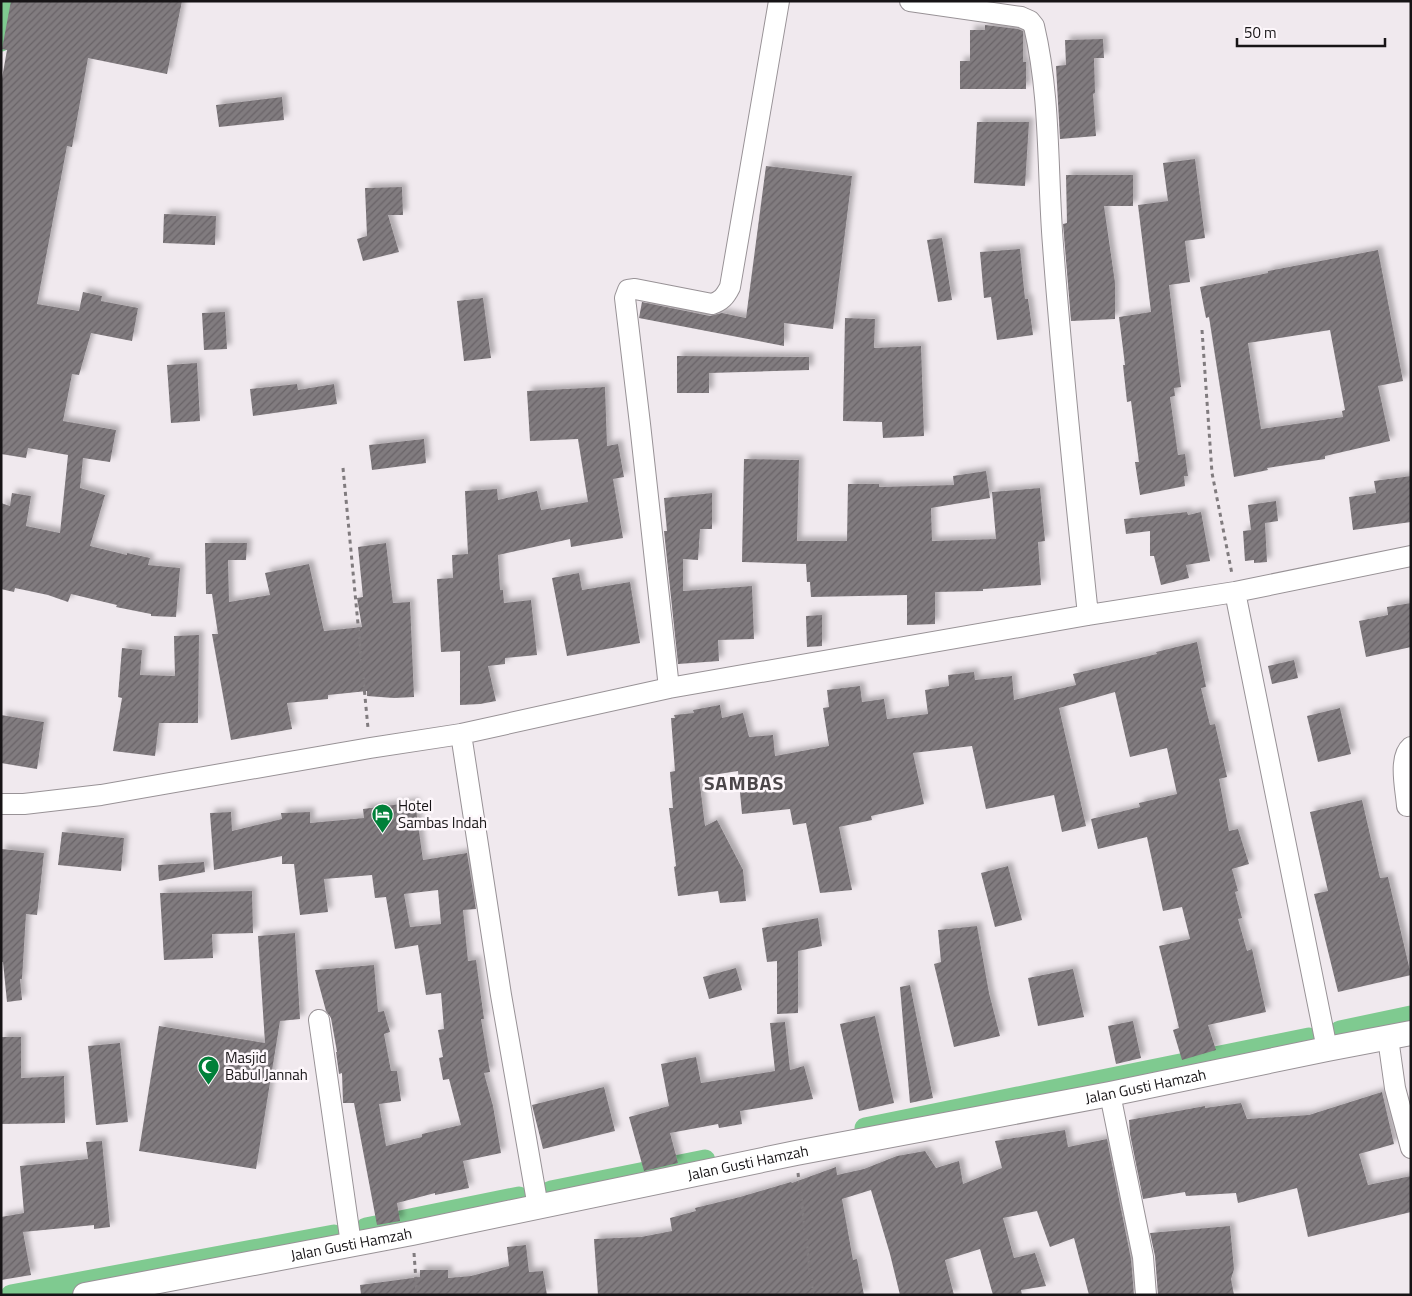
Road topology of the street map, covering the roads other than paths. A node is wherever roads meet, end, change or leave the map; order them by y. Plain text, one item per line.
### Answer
1 (779, 1) edge
2 (910, 1) edge
3 (1411, 556) edge
4 (1235, 592) junction
5 (1088, 615) junction
6 (669, 688) junction
7 (461, 734) junction
8 (1411, 747) edge
9 (1, 804) edge
10 (1407, 806) dead end
11 (319, 1020) dead end
12 (1411, 1033) edge
13 (1388, 1038) junction
14 (1327, 1049) junction
15 (1110, 1094) junction
16 (1411, 1148) edge
17 (538, 1208) junction
18 (352, 1244) junction
19 (85, 1295) edge
20 (1146, 1295) edge

1 - 6 street
2 - 5 street
3 - 4 street
4 - 5 street
4 - 14 street
5 - 6 street
6 - 7 street
7 - 9 street
7 - 17 street
8 - 10 street
11 - 18 street
12 - 13 street, Jalan Gusti Hamzah
13 - 14 street, Jalan Gusti Hamzah
13 - 16 street
14 - 15 street, Jalan Gusti Hamzah
15 - 17 street, Jalan Gusti Hamzah
15 - 20 street
17 - 18 street, Jalan Gusti Hamzah
18 - 19 street, Jalan Gusti Hamzah

